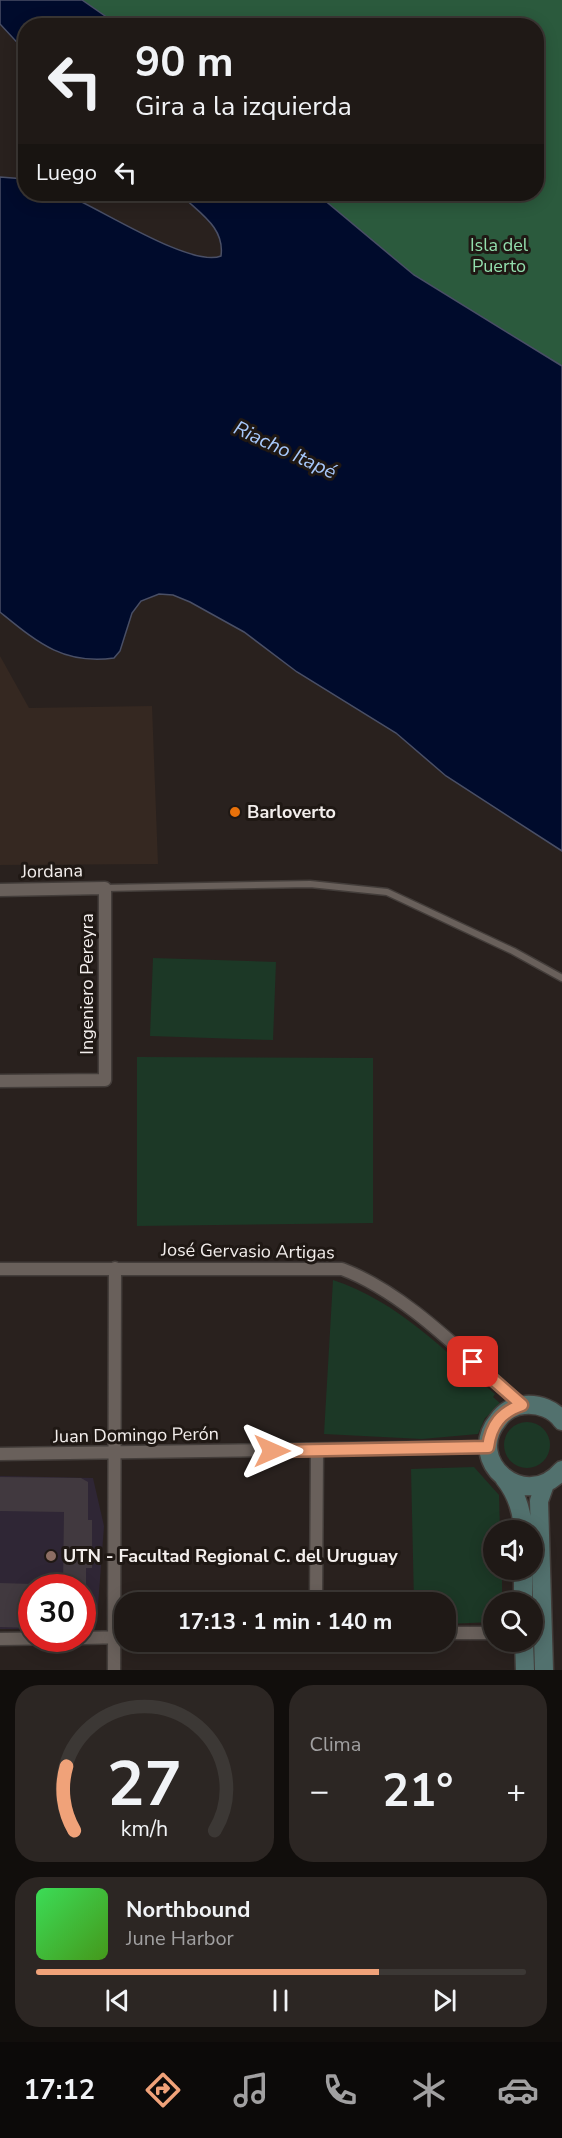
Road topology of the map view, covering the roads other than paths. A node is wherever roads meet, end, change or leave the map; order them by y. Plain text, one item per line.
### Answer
1 (105, 888) junction
2 (0, 890) edge
3 (562, 978) edge
4 (0, 1082) edge
5 (115, 1268) junction
6 (0, 1269) edge
7 (522, 1405) junction
8 (562, 1420) edge
9 (488, 1447) junction
10 (317, 1451) junction
11 (115, 1453) junction
12 (0, 1454) edge
13 (562, 1470) edge
14 (503, 1477) junction
15 (545, 1484) junction
16 (522, 1520) edge
17 (118, 1592) edge
18 (316, 1592) edge
19 (483, 1633) edge
20 (456, 1634) edge
21 (114, 1637) edge
22 (96, 1638) edge
23 (0, 1639) edge
24 (18, 1639) edge
25 (117, 1652) edge
26 (524, 1652) edge
27 (114, 1670) edge
28 (525, 1670) edge
29 (544, 1670) edge

1 - 2 street, Jordana
1 - 3 lane
1 - 4 street, Ingeniero Pereyra
5 - 6 street, José Gervasio Artigas
5 - 7 street, José Gervasio Artigas
5 - 11 street
7 - 8 main road
7 - 9 main road
9 - 10 street, Juan Domingo Perón
9 - 14 main road
10 - 11 street, Juan Domingo Perón
10 - 18 street
11 - 12 street, Juan Domingo Perón
11 - 17 street
13 - 15 main road
14 - 15 main road
14 - 16 main road
15 - 29 main road
19 - 20 street
21 - 22 street
23 - 24 street
25 - 27 street
26 - 28 main road

